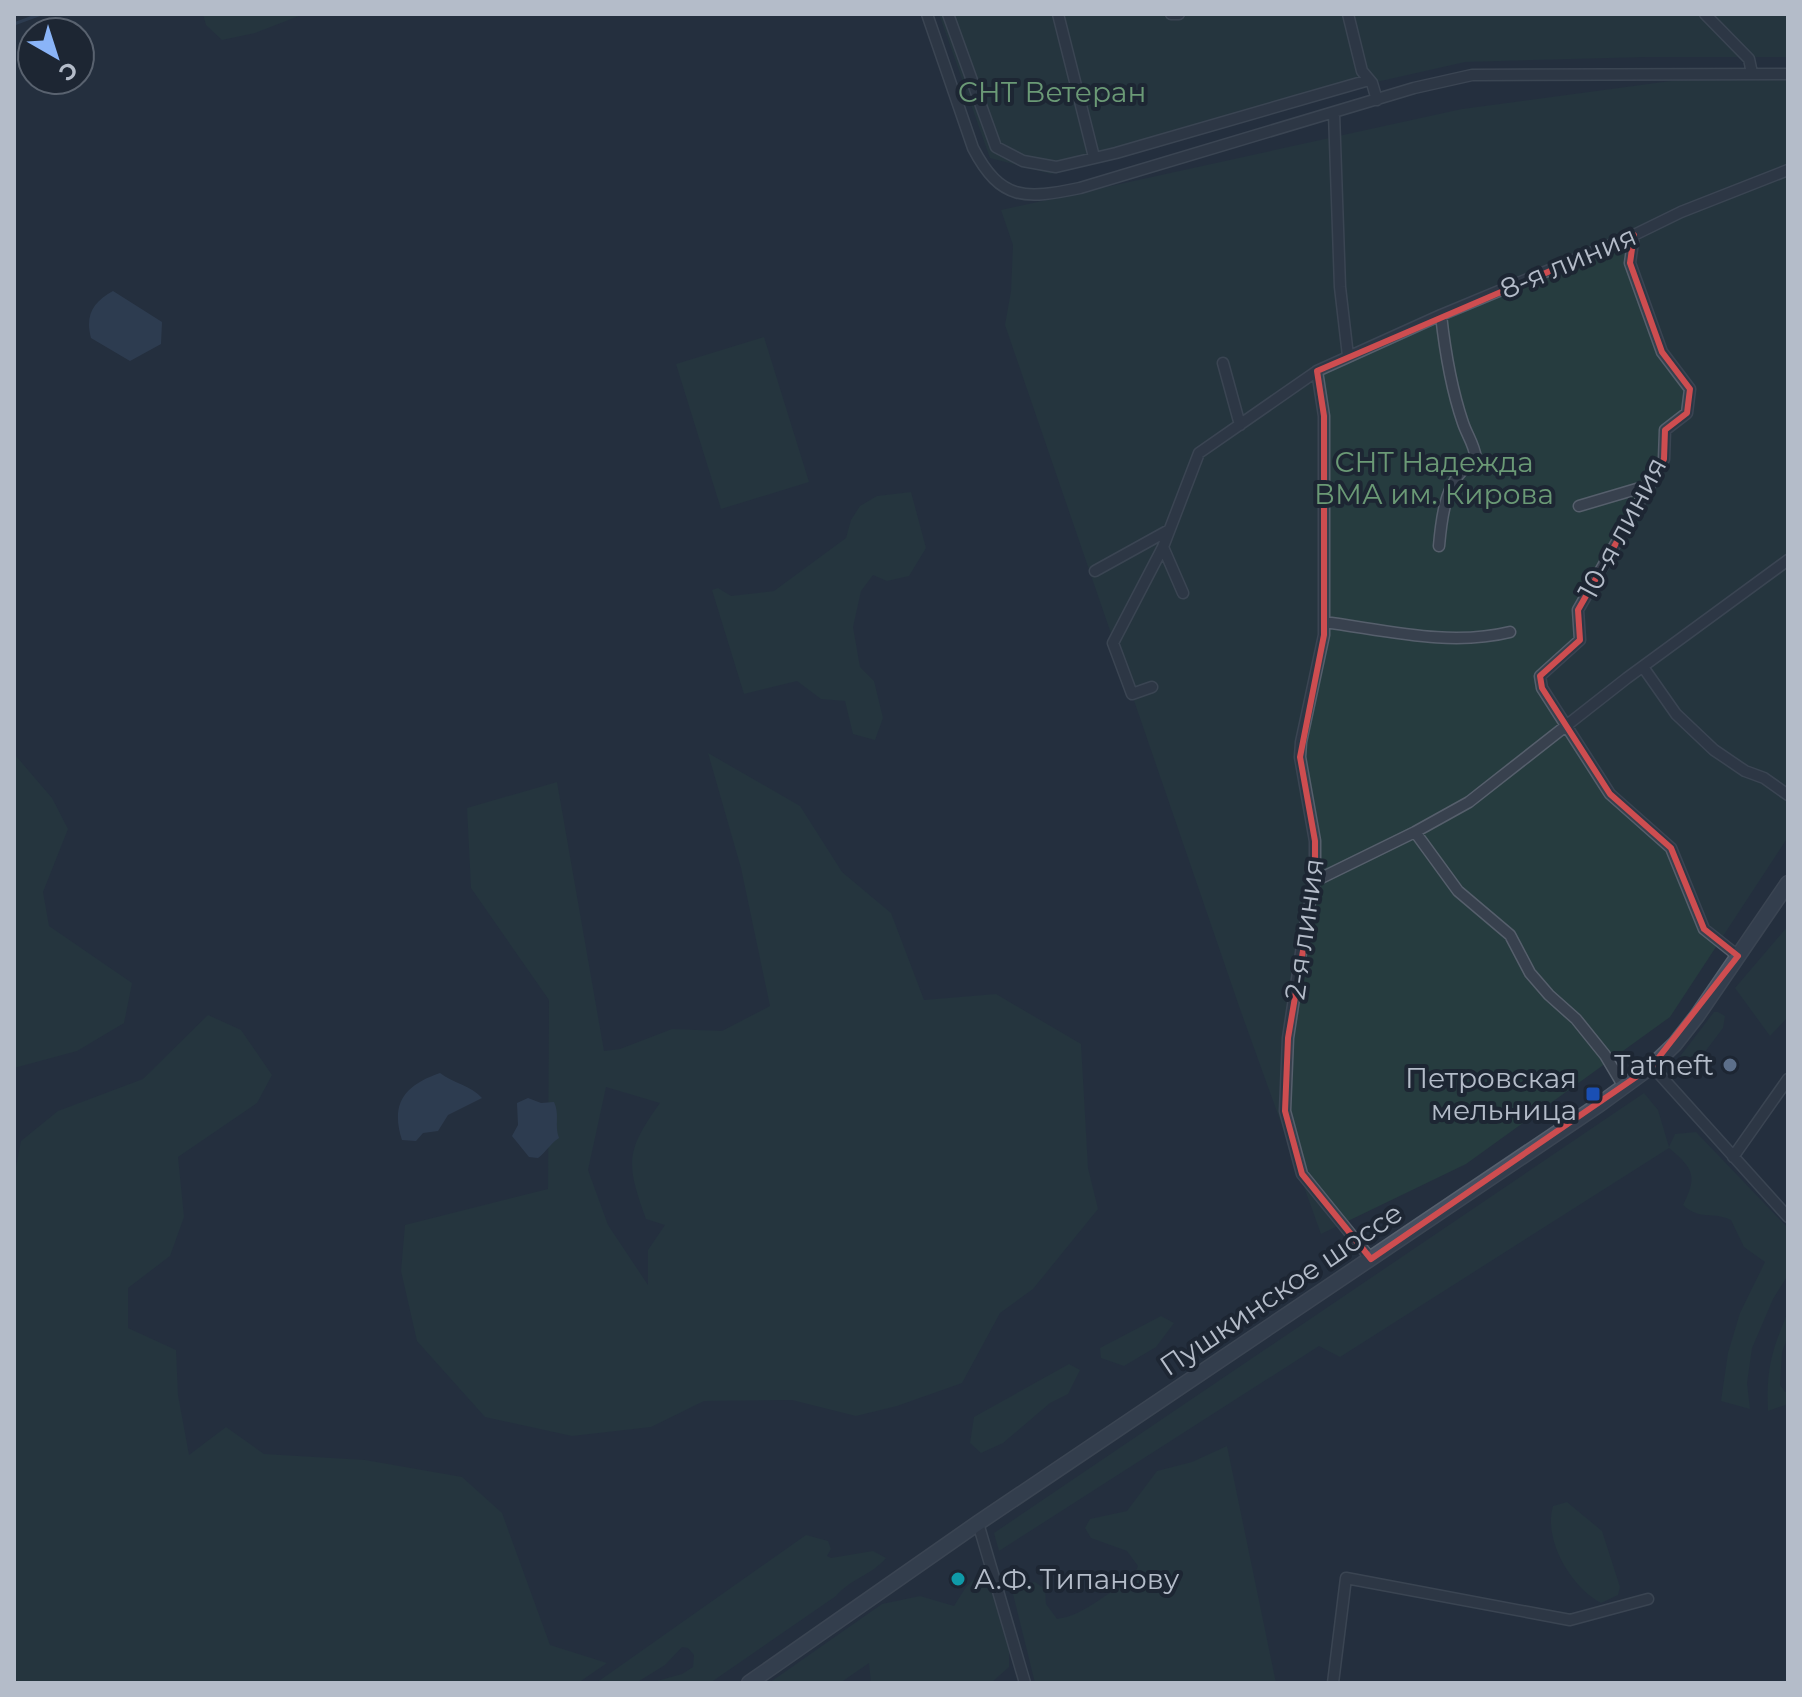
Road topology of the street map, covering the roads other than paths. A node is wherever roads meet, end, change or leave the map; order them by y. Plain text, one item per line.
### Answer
1 (927, 14) edge
2 (948, 14) edge
3 (1058, 14) edge
4 (1171, 14) edge
5 (1179, 14) edge
6 (1348, 14) edge
7 (1705, 14) edge
8 (1752, 73) junction
9 (1788, 74) edge
10 (1369, 80) junction
11 (1377, 100) junction
12 (1334, 113) junction
13 (1094, 157) junction
14 (1788, 170) edge
15 (1634, 235) junction
16 (1441, 315) junction
17 (1348, 356) junction
18 (1223, 363) dead end
19 (1317, 371) junction
20 (1240, 425) junction
21 (1650, 485) junction
22 (1579, 506) dead end
23 (1169, 530) junction
24 (1439, 546) dead end
25 (1163, 547) junction
26 (1788, 560) edge
27 (1095, 571) dead end
28 (1183, 593) dead end
29 (1324, 622) junction
30 (1510, 632) dead end
31 (1643, 667) junction
32 (1152, 687) dead end
33 (1565, 726) junction
34 (1788, 795) edge
35 (1415, 832) junction
36 (1315, 881) junction
37 (1788, 883) edge
38 (1738, 956) junction
39 (1652, 1066) junction
40 (1788, 1079) edge
41 (1624, 1087) junction
42 (1733, 1157) junction
43 (1788, 1217) edge
44 (1371, 1259) junction
45 (978, 1523) junction
46 (1648, 1599) dead end
47 (749, 1683) edge
48 (1025, 1683) edge
49 (1333, 1683) edge

1 - 12 street
2 - 13 street
3 - 13 street
4 - 5 street
6 - 10 street
7 - 8 street
8 - 9 street
8 - 11 street
10 - 11 street
10 - 13 street
11 - 12 street
12 - 17 street
14 - 15 street, 8-я линия
15 - 16 street, 8-я линия
15 - 21 street, 10-я линия
16 - 17 street, 8-я линия
16 - 24 street
17 - 19 street
18 - 20 street
19 - 20 street
19 - 29 street, 2-я линия
20 - 23 street
21 - 22 street
21 - 33 street, 10-я линия
23 - 25 street
23 - 27 street
25 - 28 street
25 - 32 street
26 - 31 street
29 - 30 street
29 - 36 street, 2-я линия
31 - 33 street
31 - 34 street
33 - 35 street
33 - 38 street
35 - 36 street
35 - 41 street
36 - 44 street, 2-я линия
37 - 38 main road, Пушкинское шоссе
38 - 39 main road, Пушкинское шоссе
39 - 41 main road, Пушкинское шоссе
39 - 42 street
40 - 42 street
41 - 44 main road, Пушкинское шоссе
42 - 43 street
44 - 45 main road, Пушкинское шоссе
45 - 47 main road, Пушкинское шоссе
45 - 48 street
46 - 49 street

